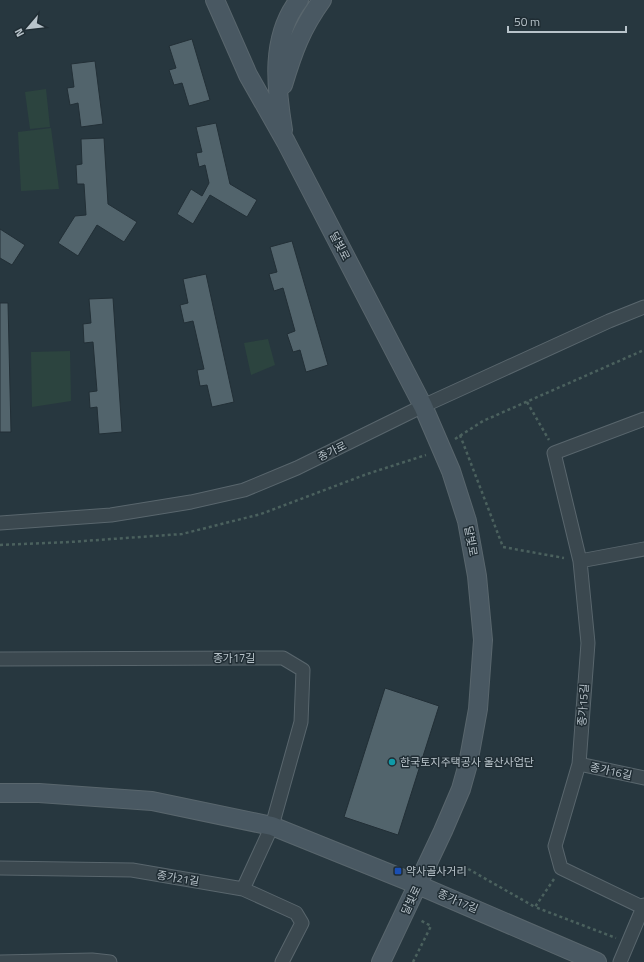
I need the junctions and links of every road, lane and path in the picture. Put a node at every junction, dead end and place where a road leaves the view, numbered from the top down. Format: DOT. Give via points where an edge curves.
graph roads {
  1 [pos="215,0"];
  2 [pos="299,0"];
  3 [pos="322,0"];
  4 [pos="278,101"];
  5 [pos="286,142"];
  6 [pos="644,307"];
  7 [pos="644,350"];
  8 [pos="527,402"];
  9 [pos="423,406"];
  10 [pos="644,419"];
  11 [pos="460,436"];
  12 [pos="441,448"];
  13 [pos="554,453"];
  14 [pos="0,523"];
  15 [pos="0,545"];
  16 [pos="644,549"];
  17 [pos="580,561"];
  18 [pos="0,659"];
  19 [pos="579,764"];
  20 [pos="644,778"];
  21 [pos="0,793"];
  22 [pos="272,826"];
  23 [pos="463,866"];
  24 [pos="0,868"];
  25 [pos="561,868"];
  26 [pos="418,885"];
  27 [pos="243,889"];
  28 [pos="535,907"];
  29 [pos="644,907"];
  30 [pos="405,912"];
  31 [pos="628,943"];
  32 [pos="0,962"];
  33 [pos="110,962"];
  34 [pos="282,962"];
  35 [pos="381,962"];
  36 [pos="413,962"];
  37 [pos="597,962"];
  38 [pos="620,962"];
  1 -- 5 [label="main road, 달빛로" via="248,75"];
  2 -- 4 [label="main road, 달빛로" via="292,8 281,34 277,68"];
  3 -- 4 [label="main road" via="295,45"];
  4 -- 5 [label="main road, 달빛로"];
  5 -- 9 [label="main road, 달빛로"];
  6 -- 9 [label="street, 종가로"];
  7 -- 8 [label="path"];
  8 -- 11 [label="path" via="482,421"];
  8 -- 13 [label="path" via="548,435"];
  9 -- 12 [label="main road, 달빛로"];
  9 -- 14 [label="street, 종가로" via="297,468 244,490 191,502 111,515"];
  10 -- 13 [label="street"];
  11 -- 12 [label="path"];
  11 -- 17 [label="path" via="503,547"];
  12 -- 15 [label="path" via="416,460 367,474 261,514 182,534"];
  12 -- 26 [label="main road, 달빛로" via="467,521 481,609 482,658 478,709 461,789"];
  13 -- 17 [label="street, 종가15길"];
  16 -- 17 [label="street"];
  17 -- 19 [label="street, 종가15길" via="588,643"];
  18 -- 22 [label="street, 종가17길" via="283,658 303,670 302,722"];
  19 -- 20 [label="street, 종가16길"];
  19 -- 25 [label="street, 종가15길" via="555,846"];
  21 -- 22 [label="main road, 종가17길" via="39,793 152,801"];
  22 -- 26 [label="main road, 종가17길"];
  22 -- 27 [label="street"];
  23 -- 28 [label="path"];
  24 -- 27 [label="street, 종가21길" via="132,870"];
  25 -- 28 [label="path"];
  25 -- 29 [label="street"];
  26 -- 30 [label="main road, 달빛로"];
  26 -- 37 [label="main road, 종가17길"];
  27 -- 34 [label="street, 종가21길" via="296,913 302,923"];
  28 -- 31 [label="path"];
  29 -- 31 [label="street"];
  30 -- 35 [label="main road, 달빛로"];
  30 -- 36 [label="path" via="431,926"];
  31 -- 38 [label="street"];
  32 -- 33 [label="street"];
}
